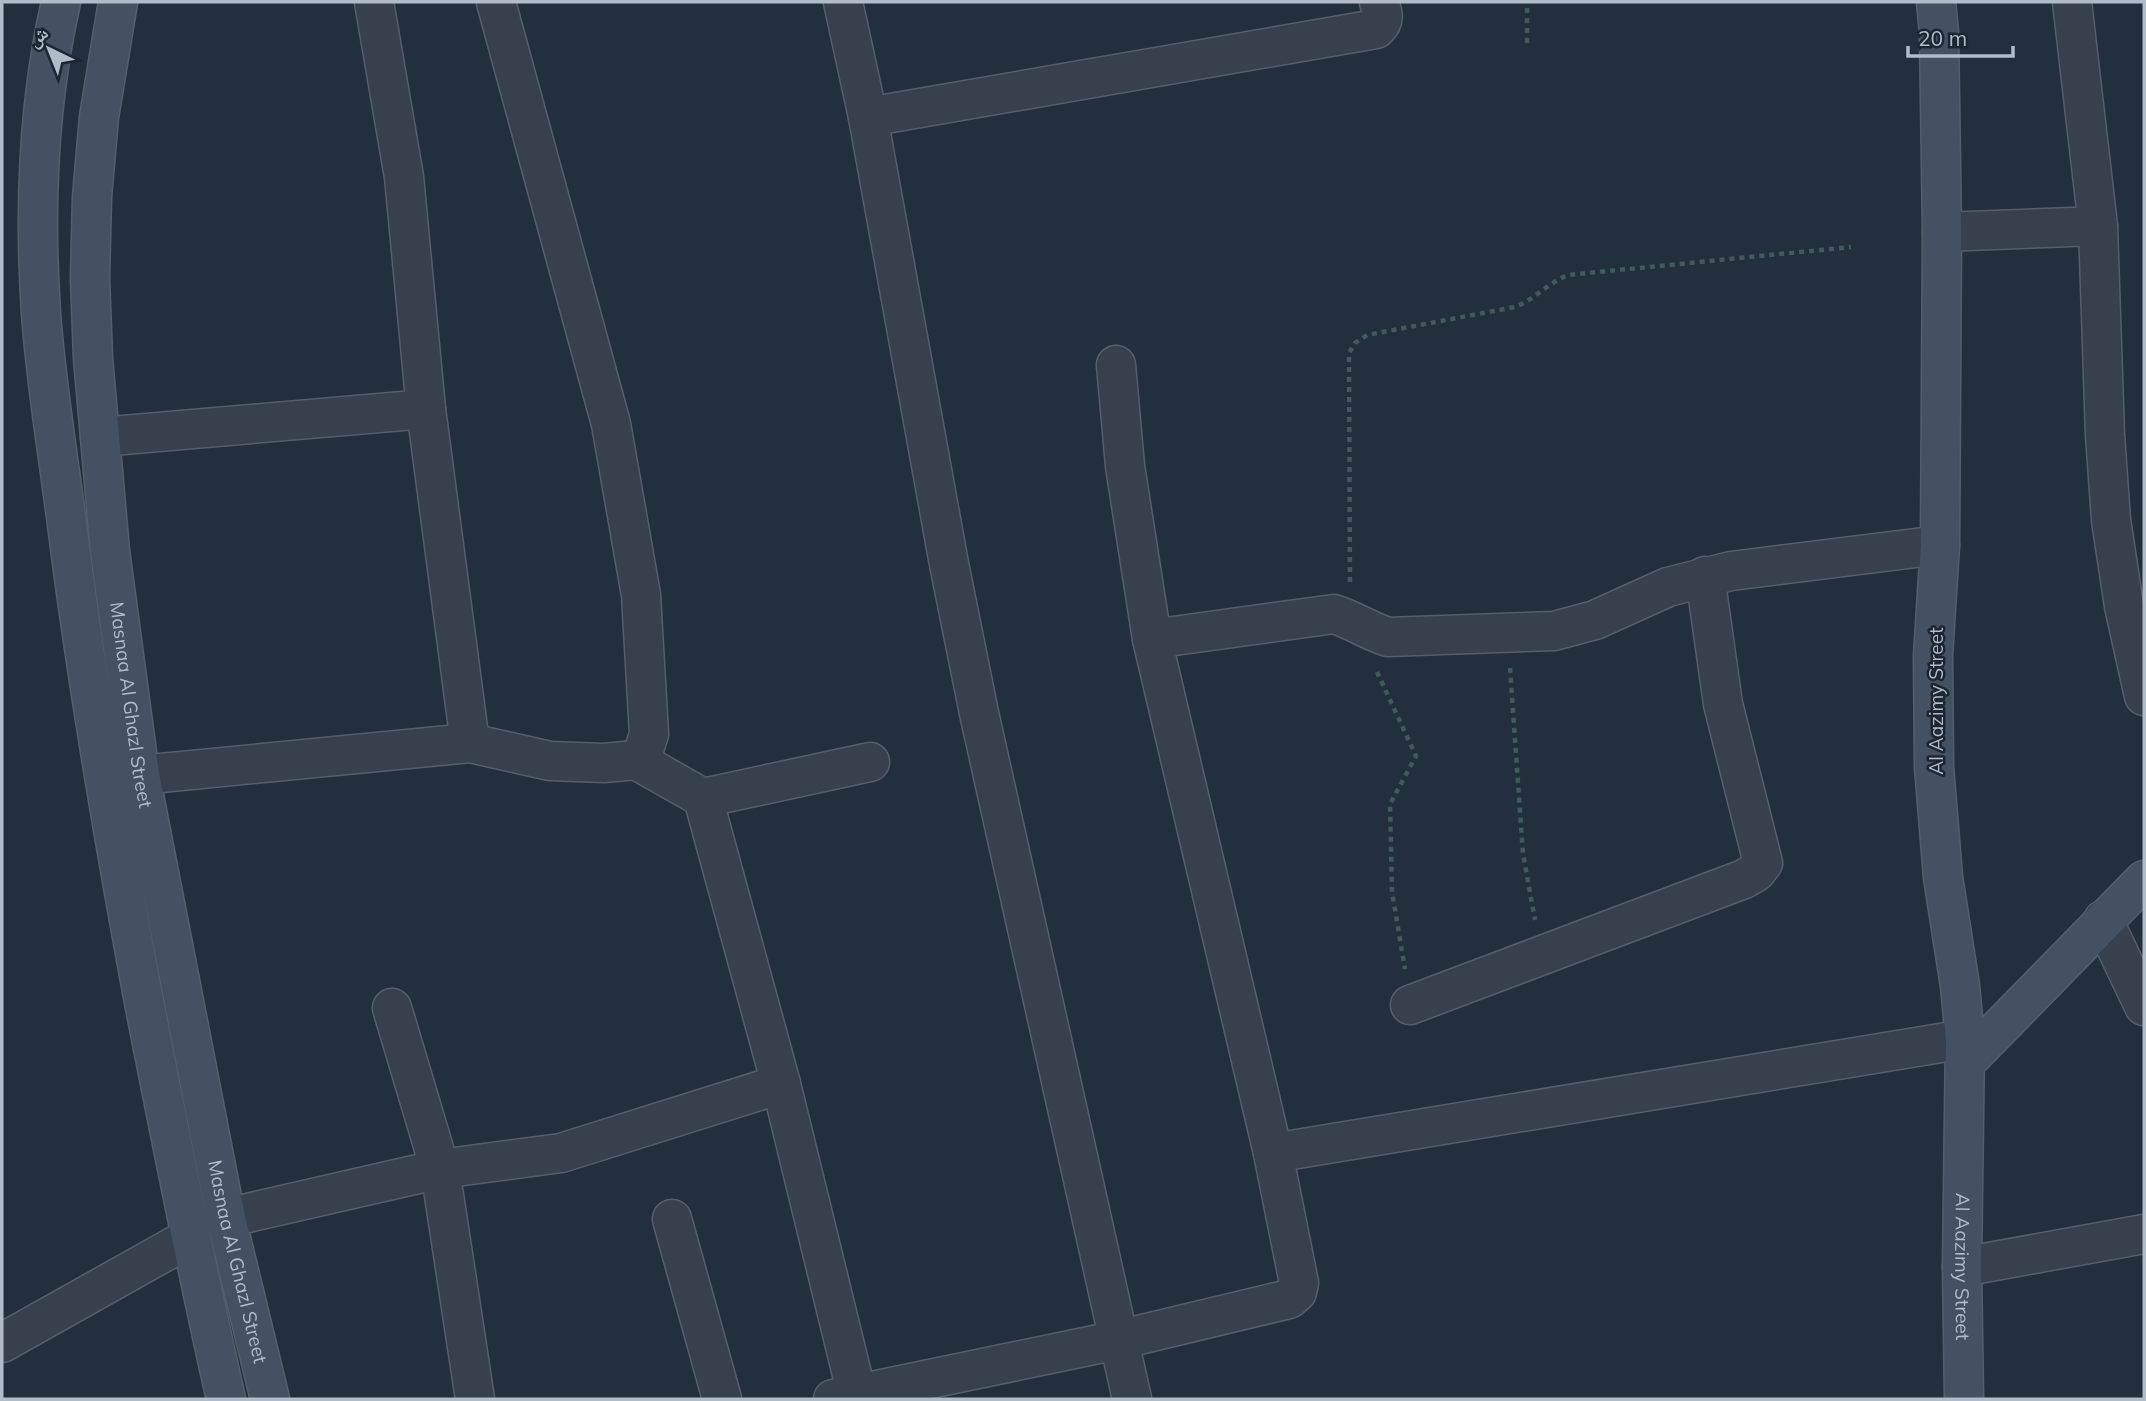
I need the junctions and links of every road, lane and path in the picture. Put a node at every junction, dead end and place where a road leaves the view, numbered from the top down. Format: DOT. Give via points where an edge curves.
graph roads {
  1 [pos="61,2"];
  2 [pos="118,2"];
  3 [pos="374,2"];
  4 [pos="496,2"];
  5 [pos="843,2"];
  6 [pos="1379,2"];
  7 [pos="1527,2"];
  8 [pos="1936,2"];
  9 [pos="2071,2"];
  10 [pos="1527,43"];
  11 [pos="868,117"];
  12 [pos="2098,226"];
  13 [pos="1942,232"];
  14 [pos="1851,247"];
  15 [pos="1116,365"];
  16 [pos="426,409"];
  17 [pos="100,437"];
  18 [pos="1940,545"];
  19 [pos="1704,576"];
  20 [pos="1351,619"];
  21 [pos="1508,633"];
  22 [pos="1152,639"];
  23 [pos="1375,669"];
  24 [pos="2144,696"];
  25 [pos="470,743"];
  26 [pos="636,760"];
  27 [pos="870,762"];
  28 [pos="140,775"];
  29 [pos="703,798"];
  30 [pos="2144,880"];
  31 [pos="2103,920"];
  32 [pos="1541,955"];
  33 [pos="1410,1005"];
  34 [pos="2144,1006"];
  35 [pos="392,1008"];
  36 [pos="1965,1050"];
  37 [pos="781,1084"];
  38 [pos="1272,1153"];
  39 [pos="440,1170"];
  40 [pos="226,1218"];
  41 [pos="672,1219"];
  42 [pos="2144,1234"];
  43 [pos="189,1238"];
  44 [pos="1962,1267"];
  45 [pos="1118,1340"];
  46 [pos="2,1343"];
  47 [pos="849,1397"];
  48 [pos="226,1399"];
  49 [pos="270,1399"];
  50 [pos="475,1399"];
  51 [pos="722,1399"];
  52 [pos="1132,1399"];
  53 [pos="1964,1399"];
  1 -- 43 [label="street, Masnaa Al Ghazl Street" via="41,130 37,223 41,316 103,775"];
  2 -- 17 [label="street, Masnaa Al Ghazl Street" via="99,117 92,197 90,278"];
  3 -- 16 [label="street" via="404,177"];
  4 -- 26 [label="street" via="611,424 641,595 649,734"];
  5 -- 11 [label="street"];
  6 -- 11 [label="street" via="1384,16 1376,29"];
  7 -- 10 [label="path"];
  8 -- 13 [label="street, Al Aazimy Street"];
  9 -- 12 [label="street"];
  11 -- 45 [label="street" via="979,713"];
  12 -- 13 [label="street"];
  12 -- 24 [label="street" via="2111,520"];
  13 -- 18 [label="street, Al Aazimy Street"];
  14 -- 20 [label="path" via="1568,275 1515,307 1367,335 1355,343 1349,353"];
  15 -- 22 [label="street" via="1125,466"];
  16 -- 17 [label="street"];
  16 -- 25 [label="street"];
  17 -- 28 [label="street, Masnaa Al Ghazl Street"];
  18 -- 19 [label="street"];
  18 -- 36 [label="street, Al Aazimy Street" via="1933,656 1934,767"];
  19 -- 21 [label="street" via="1595,620 1554,631"];
  19 -- 32 [label="street" via="1723,704 1763,863 1744,879"];
  20 -- 21 [label="street" via="1388,636"];
  20 -- 22 [label="street" via="1334,614"];
  21 -- 32 [label="path" via="1524,854"];
  22 -- 38 [label="street"];
  23 -- 33 [label="path" via="1416,756 1390,804 1392,892"];
  25 -- 26 [label="street" via="550,761"];
  25 -- 28 [label="street"];
  26 -- 29 [label="street"];
  27 -- 29 [label="street"];
  28 -- 40 [label="street, Masnaa Al Ghazl Street"];
  29 -- 37 [label="street"];
  30 -- 31 [label="street"];
  31 -- 34 [label="street"];
  31 -- 36 [label="street"];
  32 -- 33 [label="street"];
  35 -- 39 [label="street"];
  36 -- 38 [label="street"];
  36 -- 44 [label="street, Al Aazimy Street"];
  37 -- 39 [label="street" via="561,1153"];
  37 -- 47 [label="street"];
  38 -- 45 [label="street" via="1299,1283 1297,1292 1289,1299"];
  39 -- 40 [label="street"];
  39 -- 50 [label="street"];
  40 -- 43 [label="street"];
  40 -- 49 [label="street, Masnaa Al Ghazl Street"];
  41 -- 51 [label="street"];
  42 -- 44 [label="street"];
  43 -- 46 [label="street"];
  43 -- 48 [label="street, Masnaa Al Ghazl Street"];
  44 -- 53 [label="street, Al Aazimy Street"];
  45 -- 47 [label="street"];
  45 -- 52 [label="street"];
}
